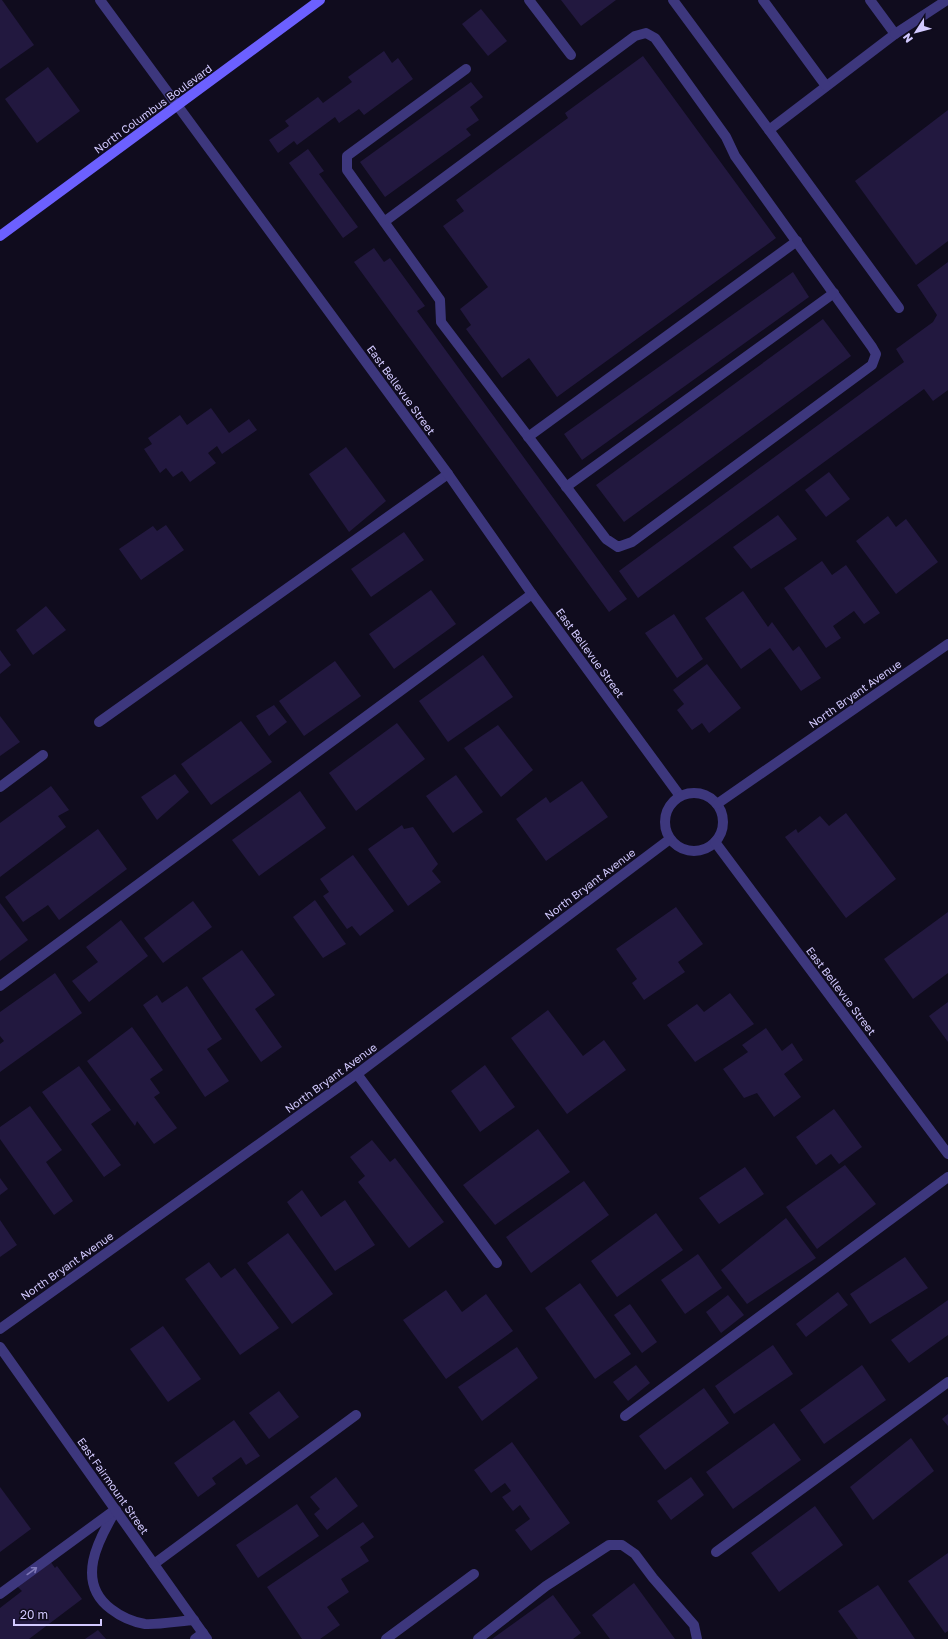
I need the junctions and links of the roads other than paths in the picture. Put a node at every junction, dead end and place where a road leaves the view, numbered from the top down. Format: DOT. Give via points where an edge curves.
graph roads {
  1 [pos="100,0"];
  2 [pos="320,0"];
  3 [pos="529,0"];
  4 [pos="673,0"];
  5 [pos="763,0"];
  6 [pos="870,0"];
  7 [pos="947,0"];
  8 [pos="895,34"];
  9 [pos="571,55"];
  10 [pos="466,69"];
  11 [pos="826,86"];
  12 [pos="178,106"];
  13 [pos="769,130"];
  14 [pos="384,222"];
  15 [pos="0,236"];
  16 [pos="797,241"];
  17 [pos="834,293"];
  18 [pos="899,308"];
  19 [pos="528,437"];
  20 [pos="448,474"];
  21 [pos="566,487"];
  22 [pos="532,594"];
  23 [pos="948,644"];
  24 [pos="99,722"];
  25 [pos="43,755"];
  26 [pos="0,787"];
  27 [pos="680,796"];
  28 [pos="717,804"];
  29 [pos="670,839"];
  30 [pos="715,842"];
  31 [pos="0,986"];
  32 [pos="357,1074"];
  33 [pos="948,1154"];
  34 [pos="948,1177"];
  35 [pos="497,1263"];
  36 [pos="0,1329"];
  37 [pos="0,1347"];
  38 [pos="948,1382"];
  39 [pos="356,1415"];
  40 [pos="625,1416"];
  41 [pos="116,1510"];
  42 [pos="716,1552"];
  43 [pos="154,1564"];
  44 [pos="474,1574"];
  45 [pos="0,1594"];
  46 [pos="194,1620"];
  47 [pos="202,1637"];
  48 [pos="386,1639"];
  49 [pos="478,1639"];
  50 [pos="697,1639"];
  1 -- 12 [label="street, East Bellevue Street"];
  2 -- 12 [label="street, North Columbus Boulevard"];
  3 -- 9 [label="street"];
  4 -- 13 [label="street"];
  5 -- 11 [label="street"];
  6 -- 8 [label="street"];
  7 -- 8 [label="street"];
  8 -- 11 [label="street"];
  10 -- 14 [label="street" via="347,156 347,170"];
  11 -- 13 [label="street"];
  12 -- 15 [label="street, North Columbus Boulevard"];
  12 -- 20 [label="street, East Bellevue Street"];
  13 -- 18 [label="street"];
  14 -- 16 [label="street" via="635,36 646,33 660,44 726,137 735,156"];
  14 -- 19 [label="street" via="440,300 441,322"];
  16 -- 17 [label="street"];
  16 -- 19 [label="street"];
  17 -- 21 [label="street"];
  17 -- 21 [label="street" via="876,354 872,365 632,542 618,547 606,539"];
  19 -- 21 [label="street"];
  20 -- 22 [label="street, East Bellevue Street"];
  20 -- 24 [label="street"];
  22 -- 27 [label="street, East Bellevue Street"];
  22 -- 31 [label="street"];
  23 -- 28 [label="street, North Bryant Avenue"];
  25 -- 26 [label="street"];
  27 -- 28 [label="street" via="704,794"];
  27 -- 29 [label="street" via="673,801 665,815"];
  28 -- 30 [label="street" via="723,824 721,834"];
  29 -- 30 [label="street" via="684,849 692,851 709,847"];
  29 -- 32 [label="street, North Bryant Avenue"];
  30 -- 33 [label="street, East Bellevue Street"];
  32 -- 35 [label="street"];
  32 -- 36 [label="street, North Bryant Avenue"];
  34 -- 40 [label="street"];
  37 -- 41 [label="street, East Fairmount Street"];
  38 -- 42 [label="street"];
  39 -- 43 [label="street"];
  41 -- 43 [label="street, East Fairmount Street"];
  45 -- 41 [label="street, one-way"];
  41 -- 46 [label="street" via="100,1536 94,1555 92,1577 96,1592 104,1604 120,1616 145,1624"];
  43 -- 46 [label="street, East Fairmount Street"];
  44 -- 48 [label="street"];
  46 -- 47 [label="street, East Fairmount Street"];
  49 -- 50 [label="street" via="546,1586 609,1545 622,1545 635,1554 694,1625"];
}
